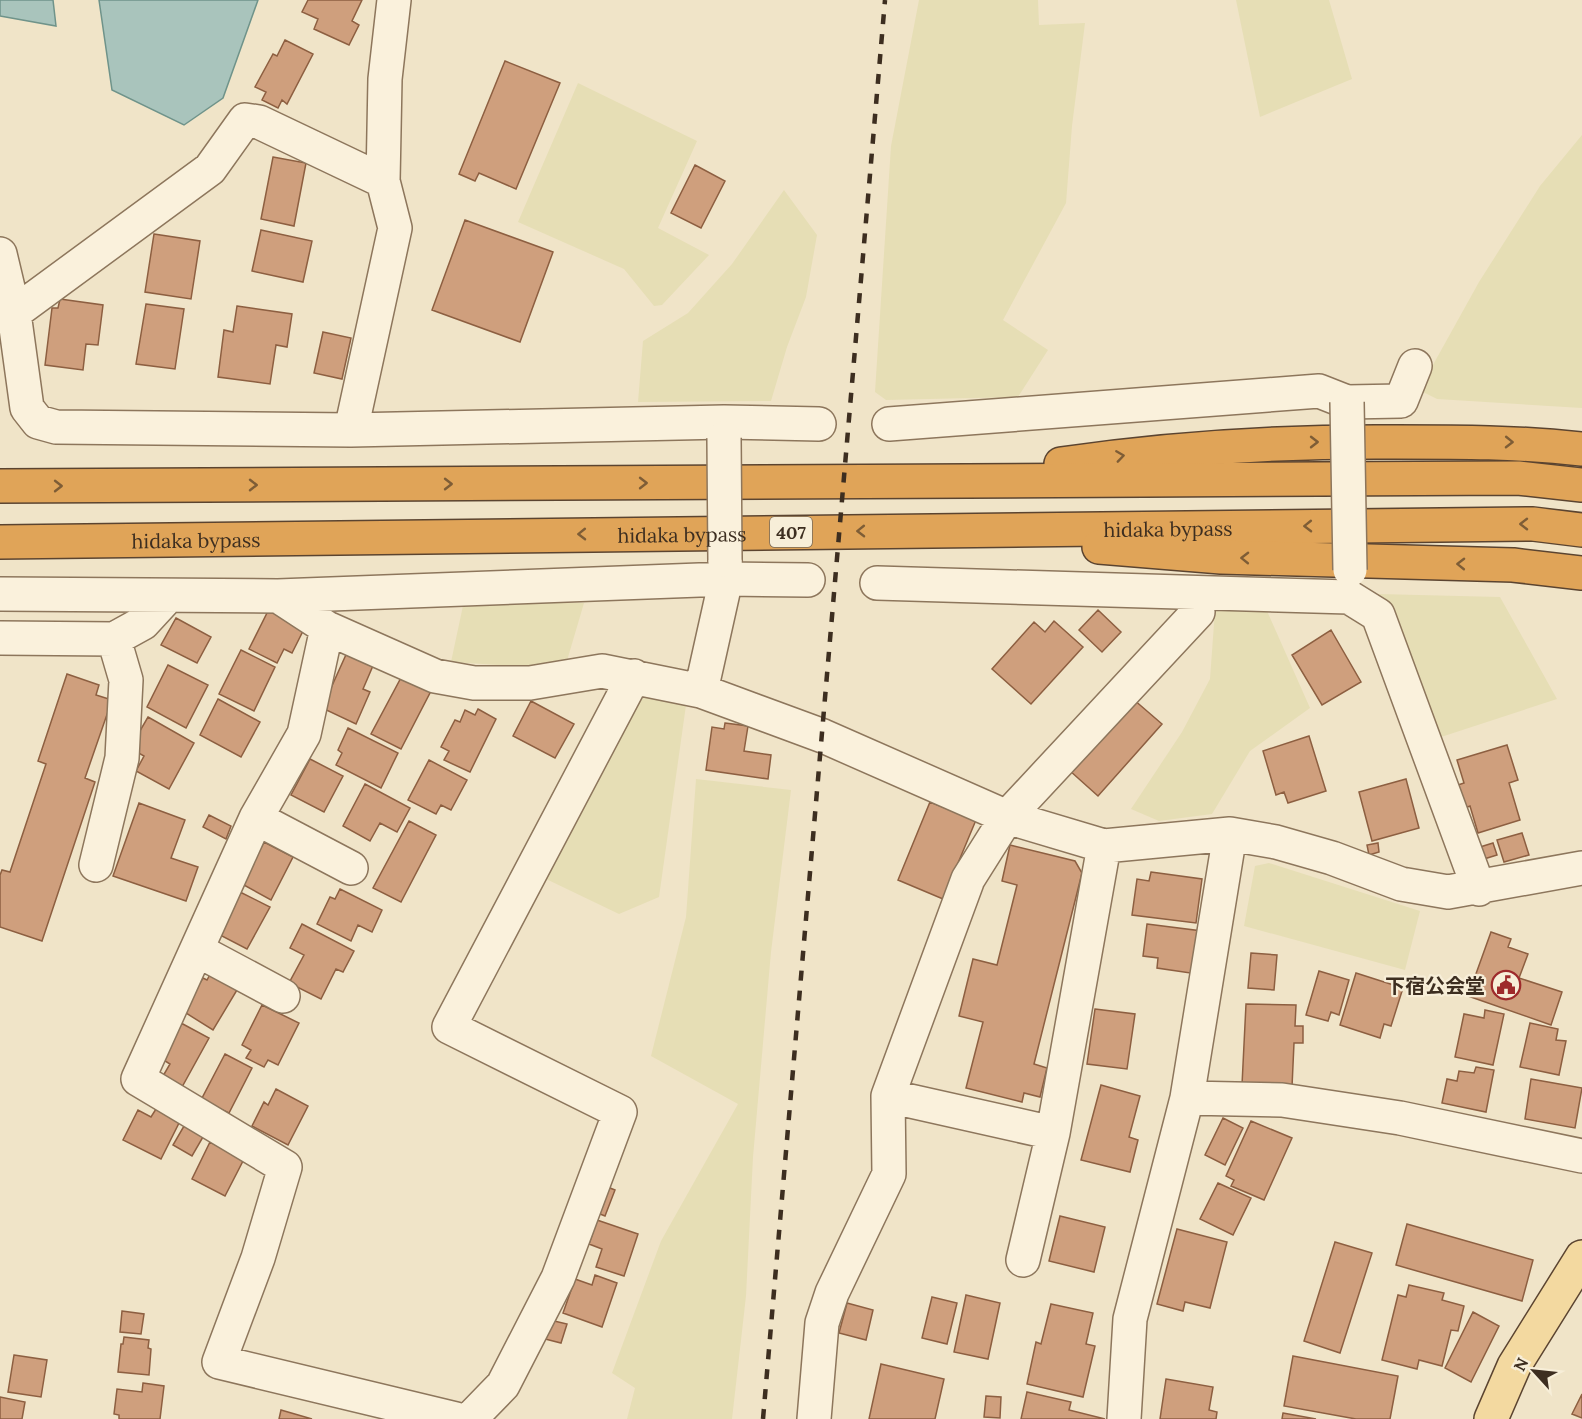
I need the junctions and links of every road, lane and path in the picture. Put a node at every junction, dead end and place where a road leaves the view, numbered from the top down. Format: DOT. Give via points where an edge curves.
graph roads {
  1 [pos="394,0"];
  2 [pos="383,182"];
  3 [pos="0,254"];
  4 [pos="14,313"];
  5 [pos="1415,366"];
  6 [pos="1347,402"];
  7 [pos="819,424"];
  8 [pos="889,424"];
  9 [pos="351,430"];
  10 [pos="724,430"];
  11 [pos="1582,449"];
  12 [pos="938,482"];
  13 [pos="1582,485"];
  14 [pos="0,486"];
  15 [pos="901,530"];
  16 [pos="1582,530"];
  17 [pos="0,542"];
  18 [pos="726,570"];
  19 [pos="1582,573"];
  20 [pos="808,580"];
  21 [pos="877,583"];
  22 [pos="1349,584"];
  23 [pos="0,594"];
  24 [pos="278,596"];
  25 [pos="166,597"];
  26 [pos="1198,612"];
  27 [pos="327,628"];
  28 [pos="0,638"];
  29 [pos="114,639"];
  30 [pos="634,676"];
  31 [pos="701,691"];
  32 [pos="1007,817"];
  33 [pos="256,818"];
  34 [pos="1230,834"];
  35 [pos="1104,846"];
  36 [pos="96,865"];
  37 [pos="351,868"];
  38 [pos="1582,868"];
  39 [pos="1479,889"];
  40 [pos="197,950"];
  41 [pos="283,996"];
  42 [pos="888,1096"];
  43 [pos="1187,1098"];
  44 [pos="1053,1133"];
  45 [pos="1582,1156"];
  46 [pos="1023,1260"];
  47 [pos="1578,1273"];
  48 [pos="456,1419"];
  49 [pos="470,1419"];
  50 [pos="814,1419"];
  51 [pos="1124,1419"];
  52 [pos="1491,1419"];
  1 -- 2 [label="street" via="385,79"];
  2 -- 4 [label="street" via="259,122 245,120 210,169"];
  2 -- 9 [label="street" via="395,228"];
  3 -- 4 [label="street"];
  4 -- 9 [label="street" via="27,408 38,422 57,427"];
  5 -- 6 [label="street" via="1401,401"];
  6 -- 8 [label="street" via="1318,391"];
  6 -- 22 [label="street, bridge"];
  7 -- 10 [label="street"];
  9 -- 10 [label="street"];
  10 -- 18 [label="street, bridge"];
  12 -- 11 [label="highway, one-way" via="1146,452 1294,441 1518,442"];
  12 -- 13 [label="highway" via="1518,478"];
  14 -- 12 [label="highway, one-way"];
  16 -- 15 [label="highway, hidaka bypass / 407, one-way" via="1533,524"];
  15 -- 17 [label="highway, hidaka bypass / 407, one-way"];
  19 -- 15 [label="highway, 407, one-way" via="1513,565 1221,557"];
  18 -- 20 [label="street"];
  18 -- 24 [label="street"];
  18 -- 31 [label="street"];
  21 -- 22 [label="street"];
  22 -- 39 [label="street" via="1378,615"];
  23 -- 25 [label="street"];
  24 -- 25 [label="street"];
  24 -- 27 [label="street"];
  25 -- 29 [label="street" via="143,623"];
  26 -- 32 [label="street"];
  27 -- 30 [label="street" via="435,676 474,683 530,683 602,671"];
  27 -- 33 [label="street" via="304,734"];
  28 -- 29 [label="street"];
  29 -- 36 [label="street" via="126,680 122,758"];
  30 -- 31 [label="street"];
  30 -- 49 [label="street" via="449,1027 620,1112 558,1278 503,1385"];
  31 -- 32 [label="street" via="823,736"];
  32 -- 35 [label="street"];
  32 -- 42 [label="street" via="968,879"];
  33 -- 37 [label="street"];
  33 -- 40 [label="street"];
  34 -- 35 [label="street"];
  34 -- 39 [label="street" via="1332,858 1401,884 1448,892"];
  34 -- 43 [label="street"];
  35 -- 44 [label="street"];
  38 -- 39 [label="street"];
  40 -- 41 [label="street"];
  40 -- 48 [label="street" via="138,1079 285,1167 258,1258 219,1362"];
  42 -- 44 [label="street"];
  42 -- 50 [label="street" via="889,1174 832,1293 822,1323"];
  43 -- 45 [label="street" via="1294,1102 1400,1118"];
  43 -- 51 [label="street" via="1130,1319"];
  44 -- 46 [label="street"];
  47 -- 52 [label="main road" via="1514,1366"];
}
